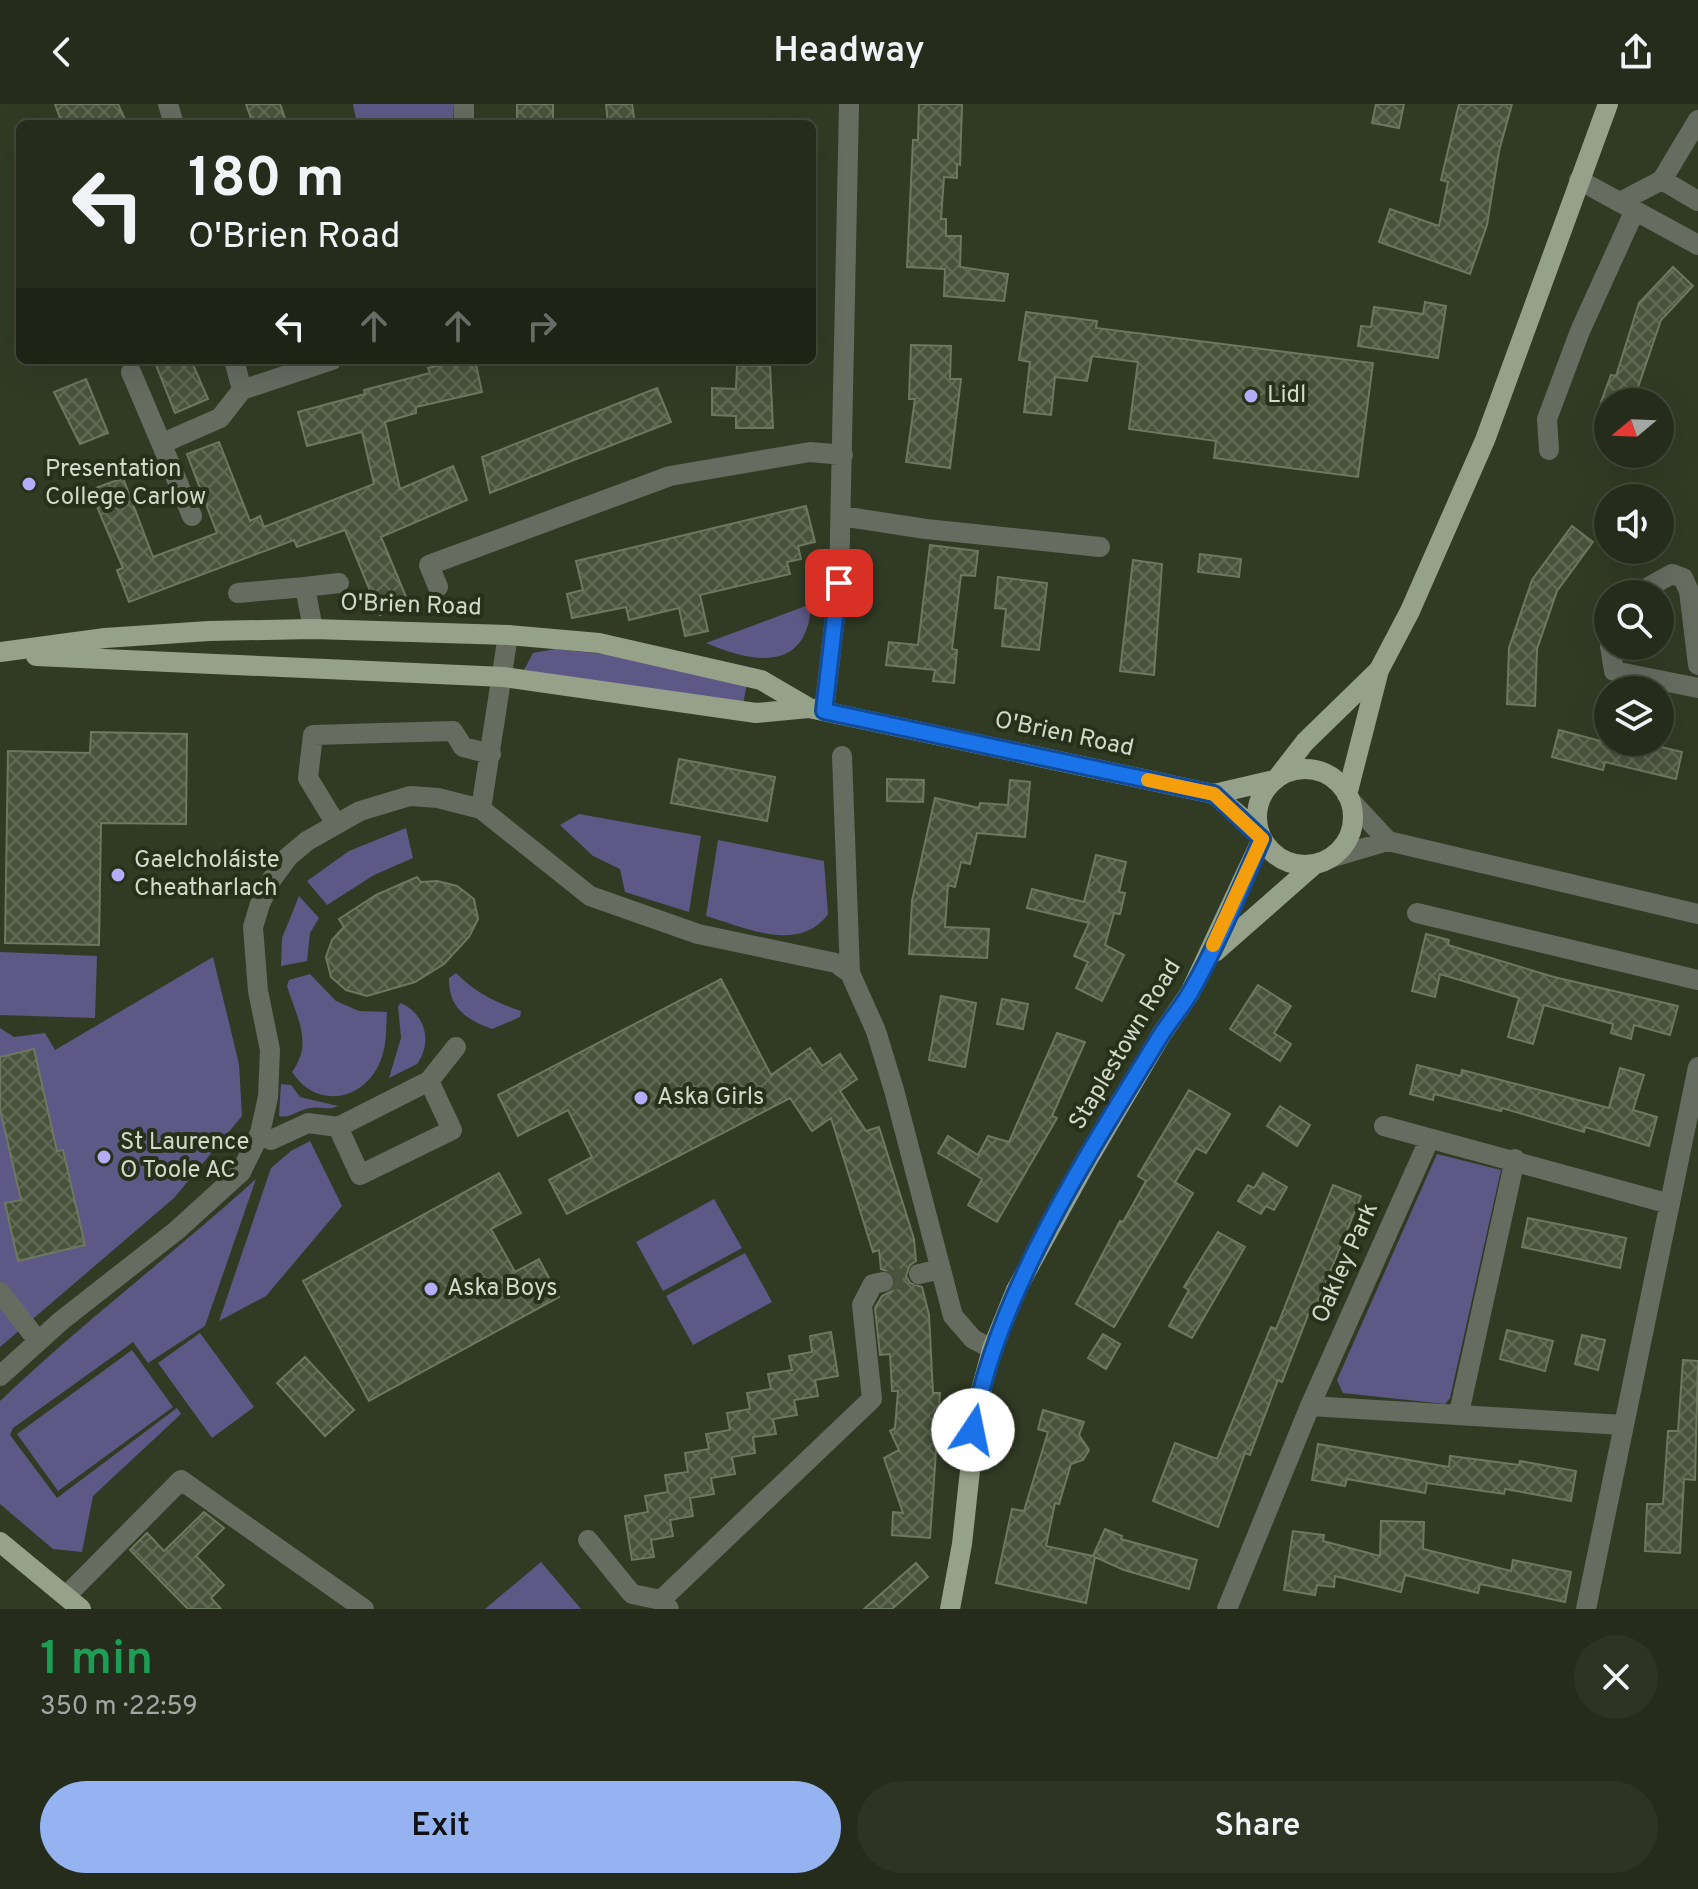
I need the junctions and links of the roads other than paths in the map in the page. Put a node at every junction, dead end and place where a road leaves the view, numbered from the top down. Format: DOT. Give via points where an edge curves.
graph roads {
  1 [pos="849,104"];
  2 [pos="1608,104"];
  3 [pos="1698,120"];
  4 [pos="1579,180"];
  5 [pos="1662,180"];
  6 [pos="1698,201"];
  7 [pos="1628,206"];
  8 [pos="1698,245"];
  9 [pos="235,364"];
  10 [pos="320,364"];
  11 [pos="131,372"];
  12 [pos="242,390"];
  13 [pos="163,443"];
  14 [pos="1549,450"];
  15 [pos="843,455"];
  16 [pos="192,516"];
  17 [pos="841,516"];
  18 [pos="1100,547"];
  19 [pos="1661,580"];
  20 [pos="339,583"];
  21 [pos="305,587"];
  22 [pos="438,587"];
  23 [pos="238,593"];
  24 [pos="313,629"];
  25 [pos="508,635"];
  26 [pos="0,653"];
  27 [pos="1612,660"];
  28 [pos="1698,665"];
  29 [pos="1379,670"];
  30 [pos="504,677"];
  31 [pos="1698,688"];
  32 [pos="816,709"];
  33 [pos="491,754"];
  34 [pos="842,756"];
  35 [pos="1276,778"];
  36 [pos="1214,794"];
  37 [pos="1349,798"];
  38 [pos="481,809"];
  39 [pos="336,824"];
  40 [pos="1261,836"];
  41 [pos="1388,841"];
  42 [pos="1323,861"];
  43 [pos="1417,913"];
  44 [pos="1698,914"];
  45 [pos="1206,960"];
  46 [pos="850,973"];
  47 [pos="1698,980"];
  48 [pos="456,1047"];
  49 [pos="1698,1067"];
  50 [pos="429,1081"];
  51 [pos="1384,1126"];
  52 [pos="338,1127"];
  53 [pos="260,1133"];
  54 [pos="1429,1140"];
  55 [pos="1515,1159"];
  56 [pos="1670,1204"];
  57 [pos="941,1269"];
  58 [pos="919,1274"];
  59 [pos="883,1282"];
  60 [pos="0,1292"];
  61 [pos="38,1341"];
  62 [pos="992,1349"];
  63 [pos="0,1376"];
  64 [pos="1310,1406"];
  65 [pos="1459,1413"];
  66 [pos="1623,1425"];
  67 [pos="588,1540"];
  68 [pos="0,1542"];
  69 [pos="73,1602"];
  70 [pos="665,1605"];
  71 [pos="364,1609"];
  72 [pos="950,1609"];
  73 [pos="1227,1609"];
  74 [pos="1586,1609"];
  1 -- 15 [label="street"];
  2 -- 4 [label="main road"];
  3 -- 5 [label="street"];
  4 -- 7 [label="street"];
  4 -- 29 [label="main road" via="1485,440"];
  5 -- 6 [label="street"];
  5 -- 7 [label="street"];
  7 -- 8 [label="street"];
  7 -- 14 [label="street" via="1547,419"];
  9 -- 12 [label="street"];
  10 -- 12 [label="street"];
  11 -- 13 [label="street"];
  12 -- 13 [label="street" via="220,418"];
  13 -- 16 [label="street"];
  15 -- 17 [label="street"];
  15 -- 22 [label="street" via="810,452 670,476 429,565"];
  17 -- 18 [label="street"];
  17 -- 32 [label="street" via="839,583"];
  19 -- 28 [label="street" via="1672,574 1683,578 1689,591"];
  20 -- 21 [label="street"];
  21 -- 23 [label="street"];
  21 -- 24 [label="street"];
  24 -- 25 [label="main road, O'Brien Road"];
  24 -- 26 [label="main road, O'Brien Road" via="105,638"];
  25 -- 30 [label="street"];
  25 -- 32 [label="main road, O'Brien Road" via="599,643 761,680"];
  26 -- 30 [label="main road, O'Brien Road"];
  27 -- 31 [label="street" via="1614,671"];
  29 -- 35 [label="main road"];
  29 -- 37 [label="main road"];
  30 -- 32 [label="main road, O'Brien Road" via="756,713"];
  30 -- 33 [label="street"];
  32 -- 36 [label="main road, O'Brien Road"];
  33 -- 38 [label="street"];
  33 -- 39 [label="street" via="463,747 453,731 313,735 308,778"];
  34 -- 46 [label="street"];
  35 -- 36 [label="main road, O'Brien Road"];
  35 -- 37 [label="main road" via="1315,770 1330,776"];
  35 -- 40 [label="main road" via="1258,804"];
  36 -- 40 [label="main road, O'Brien Road"];
  37 -- 41 [label="street"];
  37 -- 42 [label="main road" via="1351,832 1343,847"];
  38 -- 39 [label="street" via="410,796"];
  38 -- 46 [label="street" via="590,896 698,934 836,963"];
  39 -- 53 [label="street" via="288,857 272,879 253,927 270,1050"];
  40 -- 42 [label="main road" via="1283,860 1298,865"];
  40 -- 45 [label="main road, Staplestown Road"];
  41 -- 42 [label="street"];
  41 -- 44 [label="street"];
  42 -- 45 [label="main road, Staplestown Road" via="1263,906"];
  43 -- 47 [label="street"];
  45 -- 62 [label="main road, Staplestown Road" via="1016,1290"];
  46 -- 57 [label="street" via="885,1060"];
  48 -- 50 [label="street"];
  49 -- 56 [label="street"];
  50 -- 52 [label="street"];
  50 -- 52 [label="street" via="452,1130 360,1175"];
  51 -- 54 [label="street"];
  52 -- 53 [label="street" via="308,1123 271,1140"];
  53 -- 61 [label="street" via="241,1172"];
  54 -- 55 [label="street"];
  54 -- 64 [label="street, Oakley Park"];
  55 -- 56 [label="street"];
  55 -- 65 [label="street"];
  56 -- 66 [label="street"];
  57 -- 58 [label="street"];
  57 -- 62 [label="street" via="953,1316 973,1339"];
  59 -- 70 [label="street" via="873,1284 862,1305 872,1399"];
  60 -- 61 [label="street"];
  61 -- 63 [label="street"];
  62 -- 72 [label="main road, Staplestown Road" via="977,1406"];
  64 -- 65 [label="street"];
  64 -- 73 [label="street, Oakley Park"];
  65 -- 66 [label="street"];
  66 -- 74 [label="street"];
  67 -- 70 [label="street" via="632,1594"];
  68 -- 69 [label="main road"];
  69 -- 71 [label="street" via="181,1480"];
}
